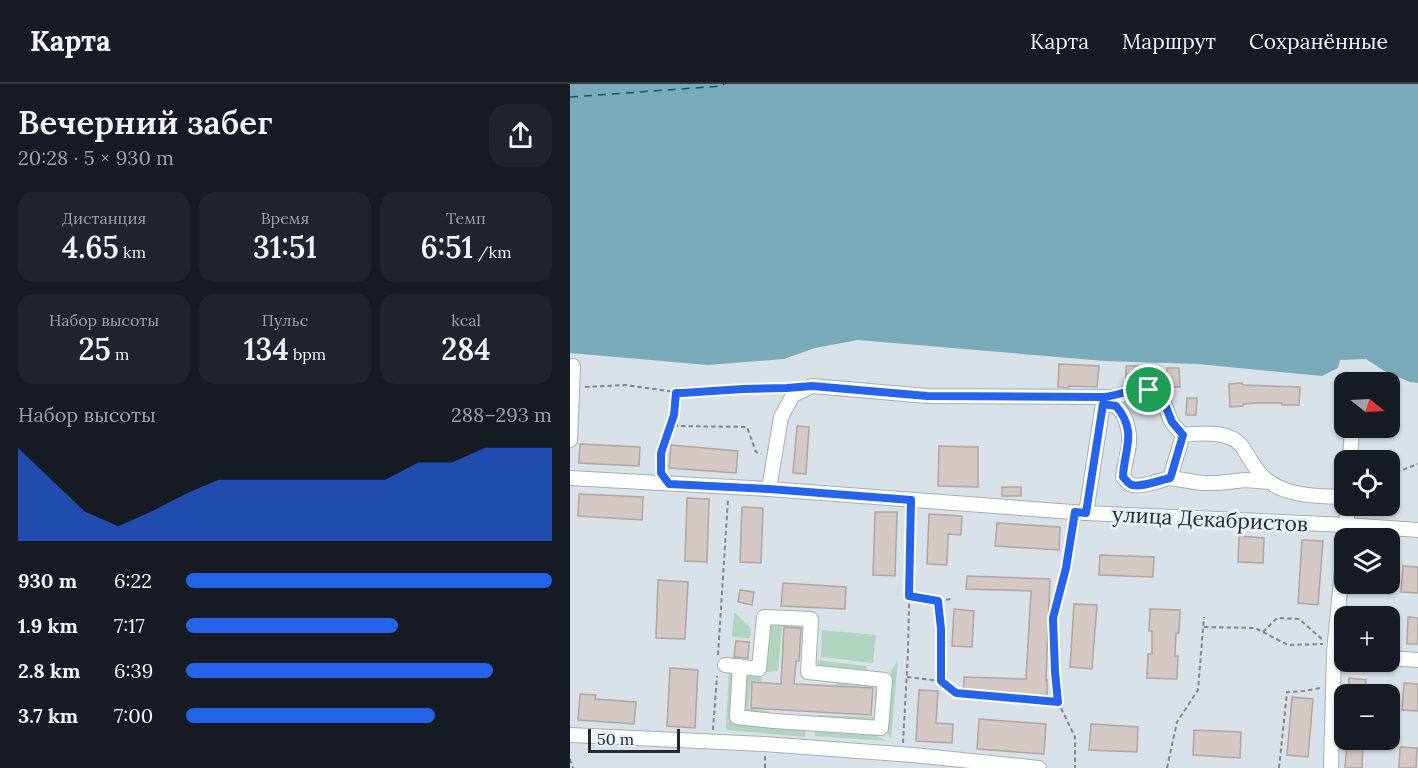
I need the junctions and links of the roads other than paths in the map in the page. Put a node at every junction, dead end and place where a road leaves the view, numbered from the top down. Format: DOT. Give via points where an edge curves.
graph roads {
  1 [pos="573,366"];
  2 [pos="1104,400"];
  3 [pos="1183,435"];
  4 [pos="570,440"];
  5 [pos="570,478"];
  6 [pos="1170,478"];
  7 [pos="1270,482"];
  8 [pos="769,489"];
  9 [pos="1334,497"];
  10 [pos="1080,512"];
  11 [pos="1400,530"];
  12 [pos="1418,530"];
  13 [pos="1334,531"];
  14 [pos="1400,659"];
  15 [pos="1418,660"];
  16 [pos="720,664"];
  17 [pos="740,666"];
  18 [pos="1338,672"];
  19 [pos="570,735"];
  20 [pos="897,759"];
  21 [pos="1039,768"];
  22 [pos="1331,768"];
  1 -- 4 [label="street"];
  2 -- 3 [label="street" via="1137,389 1159,394"];
  2 -- 6 [label="street" via="1116,406 1127,425 1130,441 1123,477 1135,486"];
  2 -- 8 [label="street" via="927,396 812,386 793,395 781,417"];
  2 -- 10 [label="street"];
  3 -- 6 [label="street"];
  3 -- 7 [label="street" via="1202,433 1234,439"];
  5 -- 8 [label="street, улица Декабристов"];
  6 -- 7 [label="street" via="1202,483"];
  7 -- 9 [label="street" via="1292,493"];
  8 -- 10 [label="street, улица Декабристов"];
  10 -- 13 [label="street, улица Декабристов"];
  11 -- 12 [label="street, улица Декабристов"];
  14 -- 15 [label="street"];
  16 -- 17 [label="street"];
  17 -- 17 [label="street" via="737,717 881,728 885,680 808,672 811,619 764,616 759,669"];
  18 -- 22 [label="street"];
  19 -- 20 [label="street" via="786,746"];
  20 -- 21 [label="street"];
}
